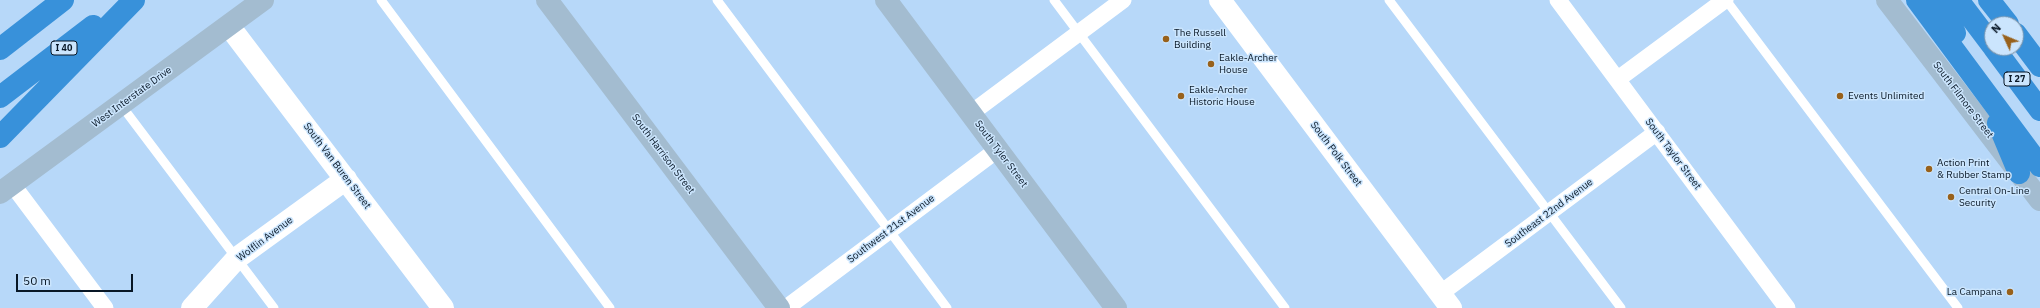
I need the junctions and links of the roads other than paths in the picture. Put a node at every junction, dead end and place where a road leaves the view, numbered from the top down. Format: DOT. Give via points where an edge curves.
graph roads {
  1 [pos="63,0"];
  2 [pos="128,0"];
  3 [pos="134,0"];
  4 [pos="263,0"];
  5 [pos="382,0"];
  6 [pos="547,0"];
  7 [pos="717,0"];
  8 [pos="886,0"];
  9 [pos="1054,0"];
  10 [pos="1123,0"];
  11 [pos="1220,0"];
  12 [pos="1389,0"];
  13 [pos="1558,0"];
  14 [pos="1726,0"];
  15 [pos="1886,0"];
  16 [pos="1917,0"];
  17 [pos="1937,0"];
  18 [pos="1958,0"];
  19 [pos="1989,0"];
  20 [pos="2002,16"];
  21 [pos="229,26"];
  22 [pos="1079,33"];
  23 [pos="1984,34"];
  24 [pos="2024,45"];
  25 [pos="0,47"];
  26 [pos="2000,56"];
  27 [pos="2040,66"];
  28 [pos="1618,79"];
  29 [pos="0,97"];
  30 [pos="121,105"];
  31 [pos="2040,110"];
  32 [pos="970,114"];
  33 [pos="1657,132"];
  34 [pos="0,137"];
  35 [pos="997,150"];
  36 [pos="2040,166"];
  37 [pos="2019,173"];
  38 [pos="346,179"];
  39 [pos="6,188"];
  40 [pos="2040,200"];
  41 [pos="1549,213"];
  42 [pos="889,231"];
  43 [pos="237,258"];
  44 [pos="1446,301"];
  45 [pos="105,308"];
  46 [pos="192,308"];
  47 [pos="274,308"];
  48 [pos="443,308"];
  49 [pos="610,308"];
  50 [pos="779,308"];
  51 [pos="786,308"];
  52 [pos="947,308"];
  53 [pos="1116,308"];
  54 [pos="1285,308"];
  55 [pos="1621,308"];
  56 [pos="1787,308"];
  57 [pos="1958,308"];
  1 -- 25 [label="highway"];
  2 -- 29 [label="highway, I 40"];
  3 -- 34 [label="highway"];
  4 -- 21 [label="main road, West Interstate Drive"];
  5 -- 49 [label="lane"];
  6 -- 50 [label="main road, South Harrison Street"];
  7 -- 42 [label="lane"];
  8 -- 32 [label="main road, South Tyler Street"];
  9 -- 22 [label="lane"];
  10 -- 22 [label="street"];
  11 -- 44 [label="street, South Polk Street"];
  12 -- 41 [label="lane"];
  13 -- 28 [label="street, South Taylor Street"];
  14 -- 28 [label="street"];
  14 -- 57 [label="lane"];
  15 -- 37 [label="main road, South Filmore Street"];
  16 -- 36 [label="highway"];
  17 -- 37 [label="highway" via="1980,80"];
  18 -- 23 [label="highway"];
  19 -- 20 [label="highway"];
  21 -- 30 [label="main road, West Interstate Drive"];
  21 -- 38 [label="street, South Van Buren Street"];
  22 -- 32 [label="street"];
  22 -- 54 [label="lane"];
  24 -- 27 [label="highway, I 27"];
  26 -- 31 [label="highway, I 27"];
  28 -- 33 [label="street, South Taylor Street"];
  30 -- 39 [label="main road, West Interstate Drive"];
  30 -- 43 [label="lane"];
  32 -- 35 [label="main road, South Tyler Street"];
  33 -- 41 [label="street, Southeast 22nd Avenue"];
  33 -- 56 [label="street, South Taylor Street"];
  35 -- 42 [label="street, Southwest 21st Avenue"];
  35 -- 53 [label="main road, South Tyler Street"];
  37 -- 40 [label="main road, South Filmore Street"];
  38 -- 43 [label="street, Wolflin Avenue"];
  38 -- 48 [label="street, South Van Buren Street"];
  39 -- 45 [label="street"];
  41 -- 44 [label="street, Southeast 22nd Avenue"];
  41 -- 55 [label="lane"];
  42 -- 51 [label="street, Southwest 21st Avenue"];
  42 -- 52 [label="lane"];
  43 -- 46 [label="street, Wolflin Avenue"];
  43 -- 47 [label="lane"];
}
